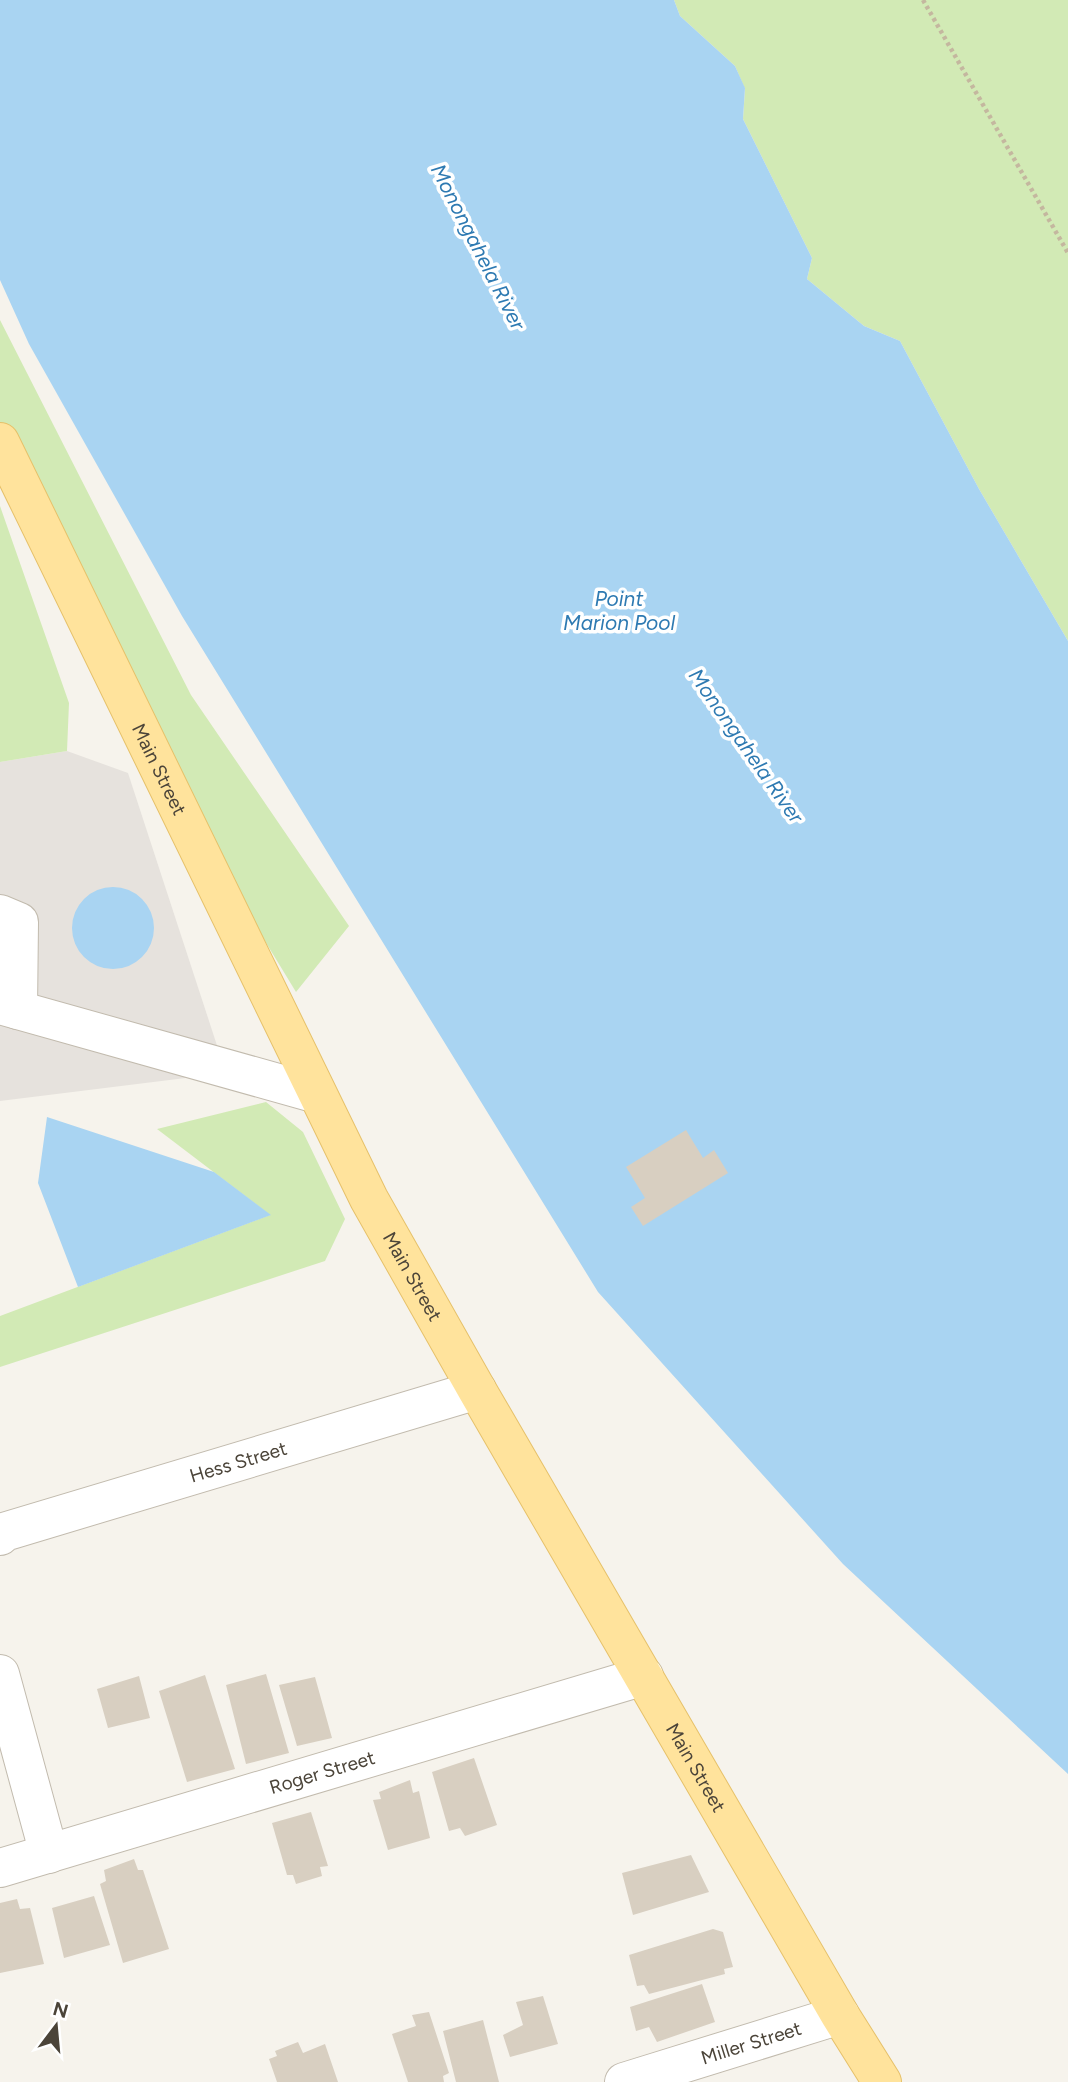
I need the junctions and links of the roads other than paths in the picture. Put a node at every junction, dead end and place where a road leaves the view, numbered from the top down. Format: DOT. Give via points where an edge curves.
graph roads {
  1 [pos="4,457"];
  2 [pos="0,914"];
  3 [pos="9,1007"];
  4 [pos="317,1094"];
  5 [pos="477,1390"];
  6 [pos="0,1536"];
  7 [pos="0,1674"];
  8 [pos="644,1676"];
  9 [pos="49,1854"];
  10 [pos="0,1868"];
  11 [pos="840,2015"];
  12 [pos="624,2082"];
  13 [pos="882,2082"];
  1 -- 4 [label="main road, Main Street"];
  2 -- 3 [label="street" via="19,922"];
  3 -- 4 [label="street"];
  4 -- 5 [label="main road, Main Street" via="369,1199"];
  5 -- 6 [label="street, Hess Street"];
  5 -- 8 [label="main road, Main Street"];
  7 -- 9 [label="street"];
  8 -- 9 [label="street, Roger Street"];
  8 -- 11 [label="main road, Main Street"];
  9 -- 10 [label="street, Roger Street"];
  11 -- 12 [label="street, Miller Street"];
  11 -- 13 [label="main road, Main Street"];
}
